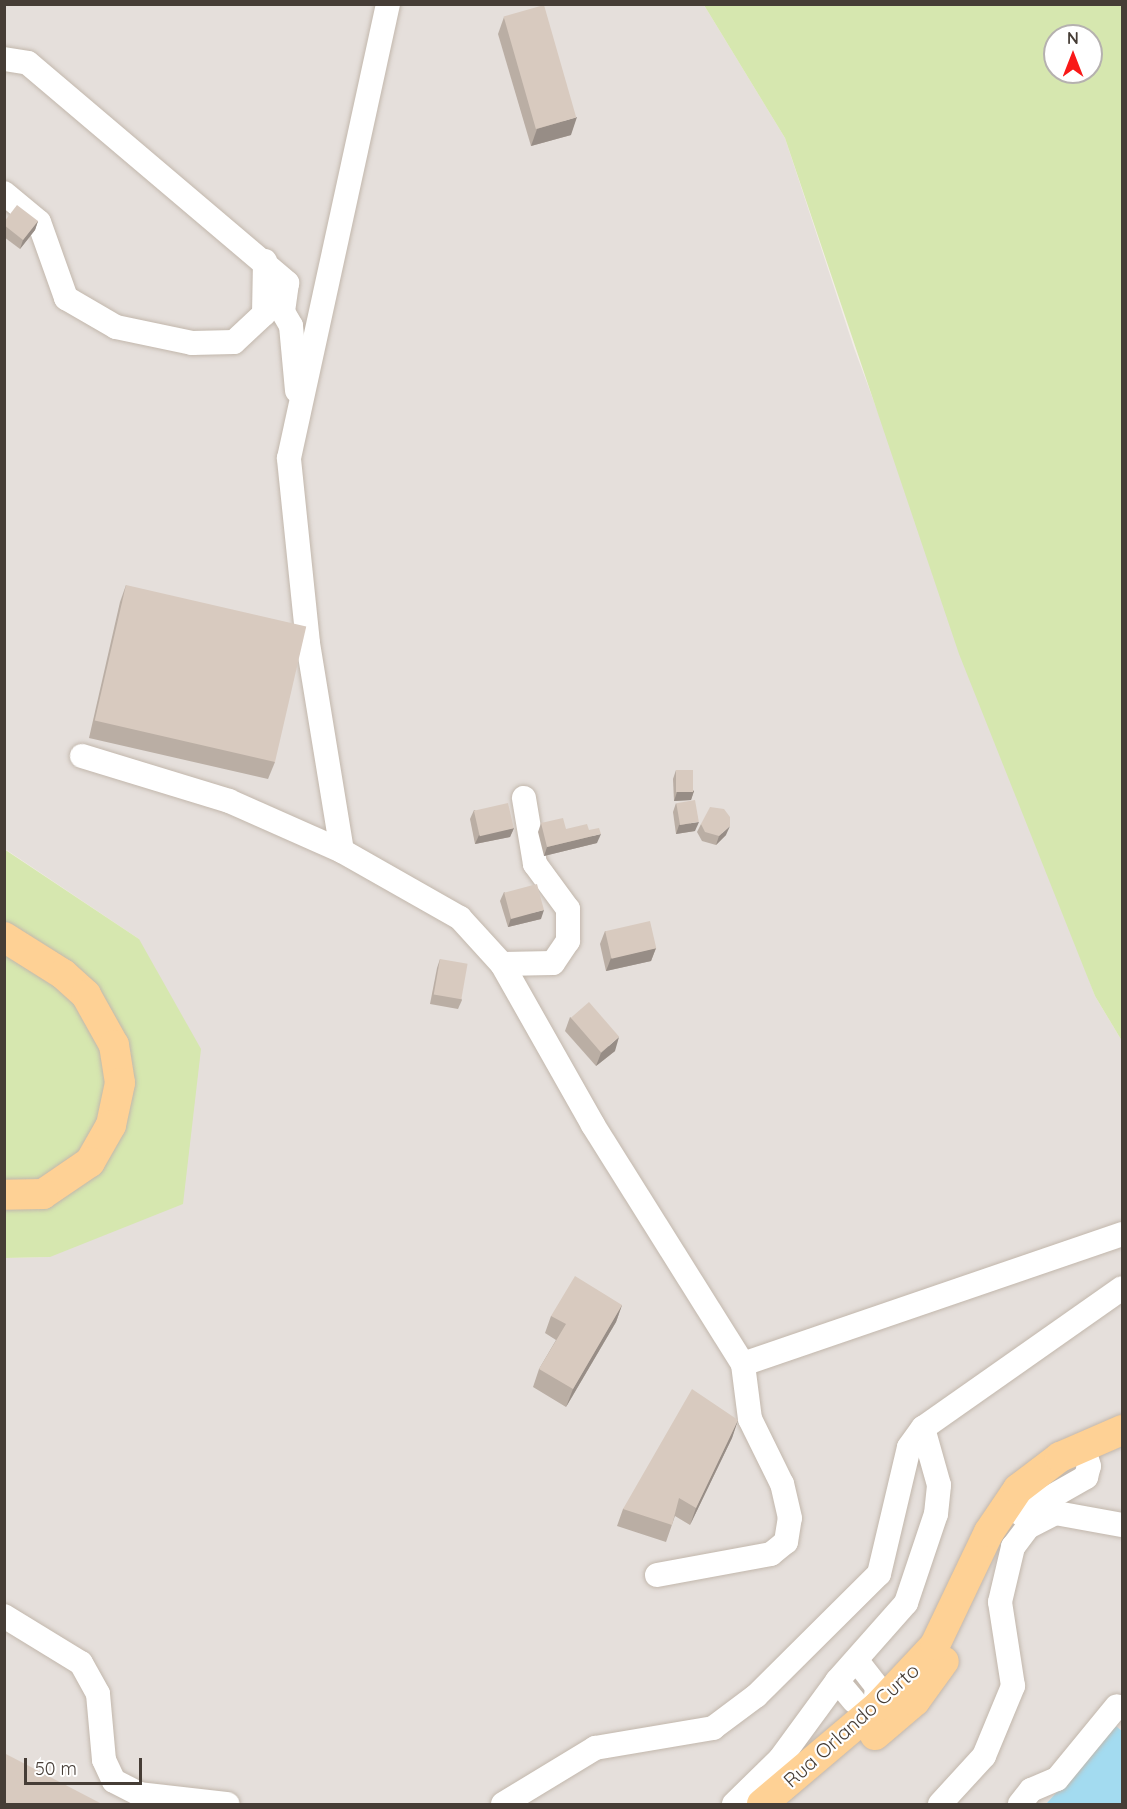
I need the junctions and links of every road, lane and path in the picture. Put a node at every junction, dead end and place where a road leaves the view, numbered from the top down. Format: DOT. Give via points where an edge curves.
graph roads {
  1 [pos="388,4"];
  2 [pos="4,59"];
  3 [pos="4,193"];
  4 [pos="265,261"];
  5 [pos="317,325"];
  6 [pos="291,326"];
  7 [pos="299,400"];
  8 [pos="82,756"];
  9 [pos="524,798"];
  10 [pos="342,851"];
  11 [pos="4,937"];
  12 [pos="502,964"];
  13 [pos="4,1194"];
  14 [pos="1122,1234"];
  15 [pos="1122,1288"];
  16 [pos="743,1364"];
  17 [pos="923,1428"];
  18 [pos="1122,1430"];
  19 [pos="1083,1446"];
  20 [pos="1021,1514"];
  21 [pos="1122,1525"];
  22 [pos="984,1546"];
  23 [pos="657,1575"];
  24 [pos="965,1582"];
  25 [pos="4,1616"];
  26 [pos="865,1669"];
  27 [pos="915,1701"];
  28 [pos="855,1704"];
  29 [pos="1117,1706"];
  30 [pos="227,1804"];
  31 [pos="502,1804"];
  32 [pos="734,1804"];
  33 [pos="762,1804"];
  34 [pos="783,1804"];
  35 [pos="790,1804"];
  36 [pos="940,1804"];
  37 [pos="1020,1804"];
  1 -- 5 [label="lane"];
  2 -- 4 [label="lane" via="28,63"];
  3 -- 4 [label="lane" via="39,222 66,298 116,327 192,343 234,342 264,314"];
  4 -- 6 [label="lane" via="287,282 283,312"];
  5 -- 6 [label="lane"];
  5 -- 7 [label="lane"];
  6 -- 7 [label="lane"];
  7 -- 10 [label="lane" via="289,458 290,506"];
  8 -- 10 [label="lane" via="229,801"];
  9 -- 12 [label="lane" via="535,864 568,909 568,941 553,963"];
  10 -- 12 [label="lane" via="460,918"];
  11 -- 13 [label="main road" via="51,965 86,995 114,1045 120,1083 111,1125 90,1162 44,1194"];
  12 -- 16 [label="lane" via="593,1125"];
  14 -- 16 [label="lane"];
  15 -- 17 [label="lane"];
  16 -- 23 [label="lane" via="750,1419 782,1484 790,1518 786,1542 771,1554"];
  17 -- 26 [label="lane" via="939,1485 936,1514 906,1604"];
  17 -- 31 [label="lane" via="909,1447 879,1574 756,1696 714,1728 595,1748"];
  18 -- 19 [label="main road, Rua Orlando Curto"];
  19 -- 20 [label="lane" via="1089,1466 1086,1477"];
  19 -- 22 [label="main road, Rua Orlando Curto" via="1045,1466 1018,1489"];
  21 -- 36 [label="lane" via="1056,1513 1028,1527 1013,1547 1000,1602 1013,1686 984,1756"];
  22 -- 24 [label="main road, Rua Orlando Curto"];
  22 -- 27 [label="main road, Rua Orlando Curto" via="954,1644"];
  24 -- 26 [label="lane" via="898,1676 889,1681"];
  24 -- 28 [label="main road, Rua Orlando Curto" via="935,1645"];
  25 -- 30 [label="lane" via="81,1663 98,1695 104,1760 114,1781 139,1794"];
  26 -- 28 [label="lane"];
  26 -- 28 [label="lane"];
  27 -- 28 [label="main road" via="900,1707"];
  27 -- 35 [label="main road, Rua Orlando Curto"];
  28 -- 32 [label="lane" via="780,1759"];
  28 -- 33 [label="main road, Rua Orlando Curto"];
  28 -- 34 [label="lane" via="866,1730"];
  29 -- 37 [label="lane" via="1057,1779 1031,1790"];
}
